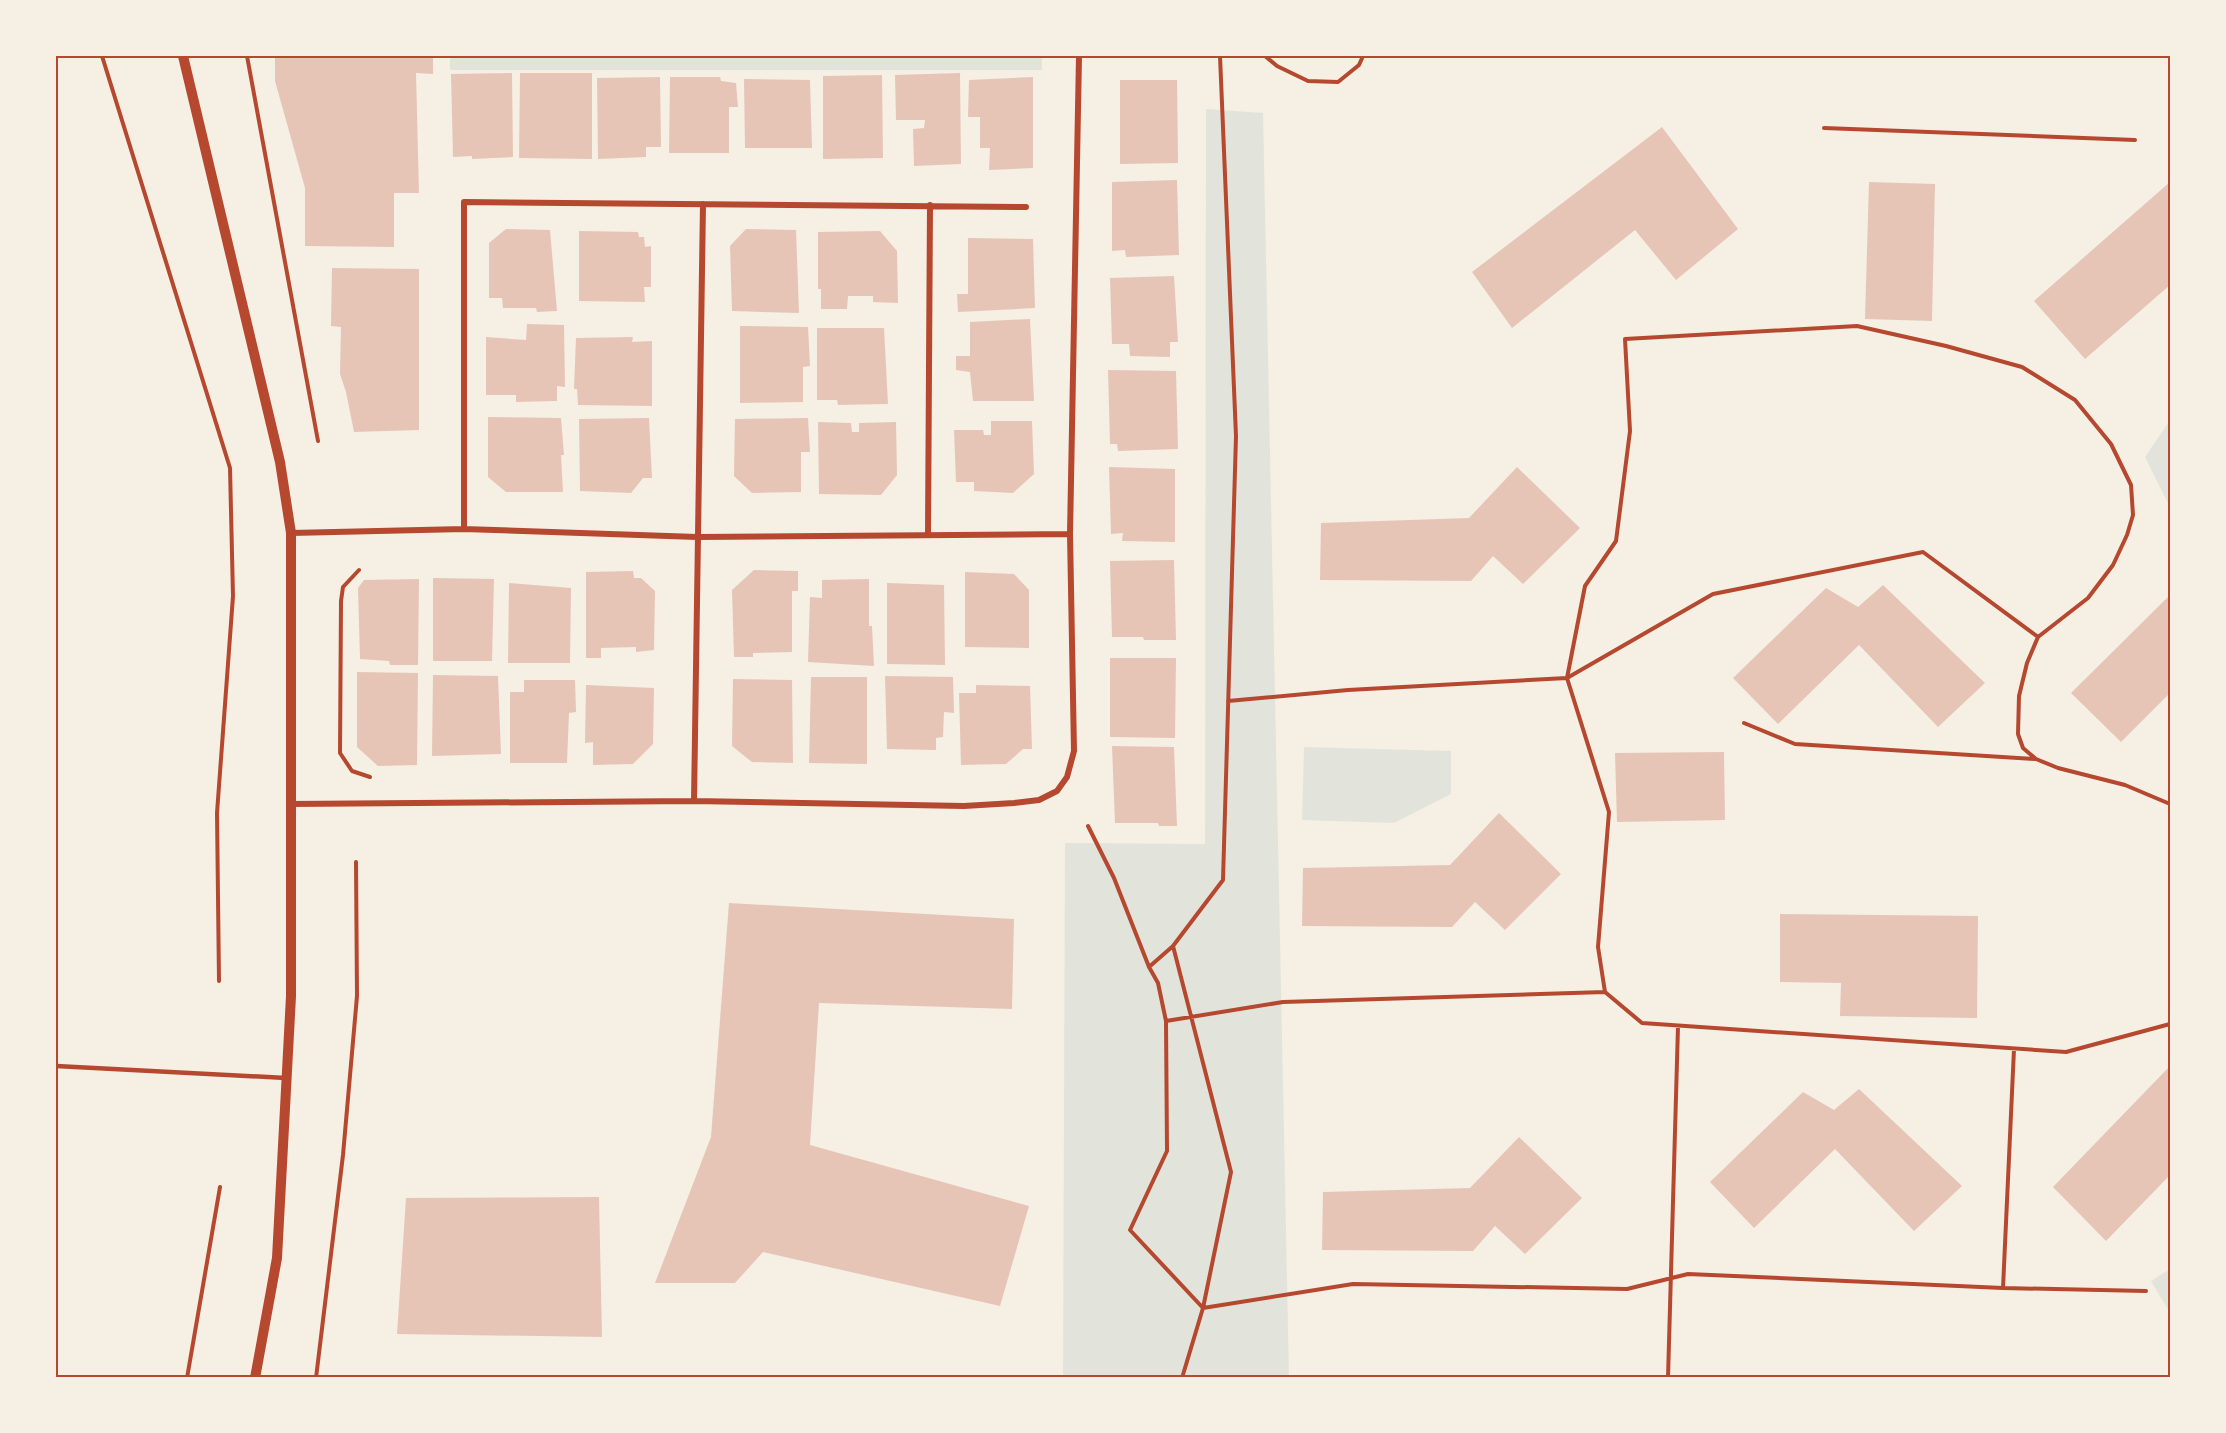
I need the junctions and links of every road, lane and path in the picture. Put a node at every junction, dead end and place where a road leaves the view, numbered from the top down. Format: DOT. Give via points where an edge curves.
graph roads {
  1 [pos="102,56"];
  2 [pos="183,56"];
  3 [pos="247,56"];
  4 [pos="1079,56"];
  5 [pos="1220,56"];
  6 [pos="1265,56"];
  7 [pos="1363,56"];
  8 [pos="1824,128"];
  9 [pos="2135,140"];
  10 [pos="703,204"];
  11 [pos="930,205"];
  12 [pos="1026,207"];
  13 [pos="318,441"];
  14 [pos="464,529"];
  15 [pos="291,533"];
  16 [pos="928,534"];
  17 [pos="1070,534"];
  18 [pos="698,537"];
  19 [pos="359,570"];
  20 [pos="2038,637"];
  21 [pos="1567,678"];
  22 [pos="1228,701"];
  23 [pos="1744,723"];
  24 [pos="2036,759"];
  25 [pos="370,777"];
  26 [pos="694,801"];
  27 [pos="290,804"];
  28 [pos="2170,804"];
  29 [pos="1088,826"];
  30 [pos="356,862"];
  31 [pos="1173,946"];
  32 [pos="1149,967"];
  33 [pos="219,981"];
  34 [pos="1605,992"];
  35 [pos="1192,1017"];
  36 [pos="1166,1021"];
  37 [pos="2170,1024"];
  38 [pos="1678,1026"];
  39 [pos="2014,1048"];
  40 [pos="56,1066"];
  41 [pos="287,1078"];
  42 [pos="220,1187"];
  43 [pos="1672,1278"];
  44 [pos="2003,1288"];
  45 [pos="2146,1291"];
  46 [pos="1203,1308"];
  47 [pos="187,1377"];
  48 [pos="255,1377"];
  49 [pos="316,1377"];
  50 [pos="1182,1377"];
  51 [pos="1668,1377"];
  1 -- 33 [label="path" via="230,468 233,596 217,813"];
  2 -- 15 [label="street" via="280,462"];
  3 -- 13 [label="path"];
  4 -- 17 [label="street"];
  5 -- 22 [label="path" via="1236,436"];
  6 -- 7 [label="path" via="1308,81 1338,82 1359,65"];
  8 -- 9 [label="path"];
  10 -- 11 [label="street"];
  10 -- 14 [label="street" via="464,202"];
  10 -- 18 [label="street"];
  11 -- 12 [label="street"];
  11 -- 16 [label="street"];
  14 -- 15 [label="street"];
  14 -- 18 [label="street"];
  15 -- 27 [label="street"];
  16 -- 17 [label="street"];
  16 -- 18 [label="street"];
  17 -- 26 [label="street" via="1074,751 1067,777 1057,790 1039,800 964,806"];
  18 -- 26 [label="street"];
  19 -- 25 [label="path" via="343,587 340,601 340,753 352,771"];
  20 -- 21 [label="path" via="1923,552 1713,594"];
  20 -- 21 [label="path" via="2088,598 2113,565 2133,515 2131,485 2111,444 2075,400 2022,368 1946,346 1857,327 1624,339 1630,430 1616,541 1585,586"];
  20 -- 24 [label="path" via="2019,696 2018,734 2023,748"];
  21 -- 22 [label="path"];
  21 -- 34 [label="path" via="1609,812 1598,947"];
  22 -- 31 [label="path" via="1223,880"];
  23 -- 24 [label="path" via="1795,744"];
  24 -- 28 [label="path" via="2125,785"];
  26 -- 27 [label="street"];
  27 -- 41 [label="street"];
  29 -- 32 [label="path" via="1114,878"];
  30 -- 49 [label="path" via="357,996 343,1155"];
  31 -- 32 [label="path"];
  31 -- 35 [label="path"];
  32 -- 36 [label="path" via="1158,983"];
  34 -- 35 [label="path" via="1283,1002"];
  34 -- 38 [label="path" via="1642,1023"];
  35 -- 36 [label="path"];
  35 -- 46 [label="path" via="1231,1172"];
  36 -- 46 [label="path" via="1167,1151 1130,1230"];
  37 -- 39 [label="path" via="2066,1052"];
  38 -- 39 [label="path"];
  38 -- 43 [label="path"];
  39 -- 44 [label="path"];
  40 -- 41 [label="lane"];
  41 -- 48 [label="street" via="277,1258"];
  42 -- 47 [label="path"];
  43 -- 44 [label="path" via="1688,1274"];
  43 -- 46 [label="path" via="1627,1289 1353,1284"];
  43 -- 51 [label="path"];
  44 -- 45 [label="path"];
  46 -- 50 [label="path"];
}
